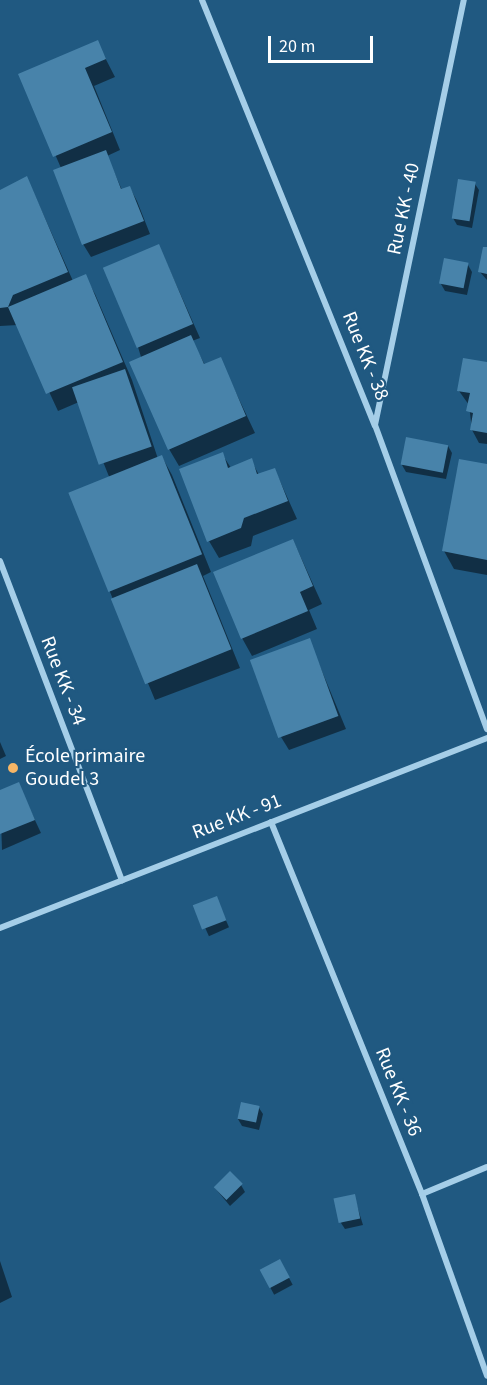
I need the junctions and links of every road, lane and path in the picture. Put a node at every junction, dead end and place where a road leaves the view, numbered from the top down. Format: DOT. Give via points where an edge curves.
graph roads {
  1 [pos="202,0"];
  2 [pos="464,0"];
  3 [pos="375,426"];
  4 [pos="0,561"];
  5 [pos="487,729"];
  6 [pos="487,738"];
  7 [pos="271,822"];
  8 [pos="122,880"];
  9 [pos="0,928"];
  10 [pos="487,1167"];
  11 [pos="422,1194"];
  12 [pos="487,1376"];
  1 -- 3 [label="street, Rue KK - 38"];
  2 -- 3 [label="street, Rue KK - 40"];
  3 -- 5 [label="street, Rue KK - 38"];
  4 -- 8 [label="street, Rue KK - 34"];
  6 -- 7 [label="street, Rue KK - 91"];
  7 -- 8 [label="street, Rue KK - 91"];
  7 -- 11 [label="street, Rue KK - 36"];
  8 -- 9 [label="street, Rue KK - 91"];
  10 -- 11 [label="street"];
  11 -- 12 [label="street, Rue KK - 36"];
}
